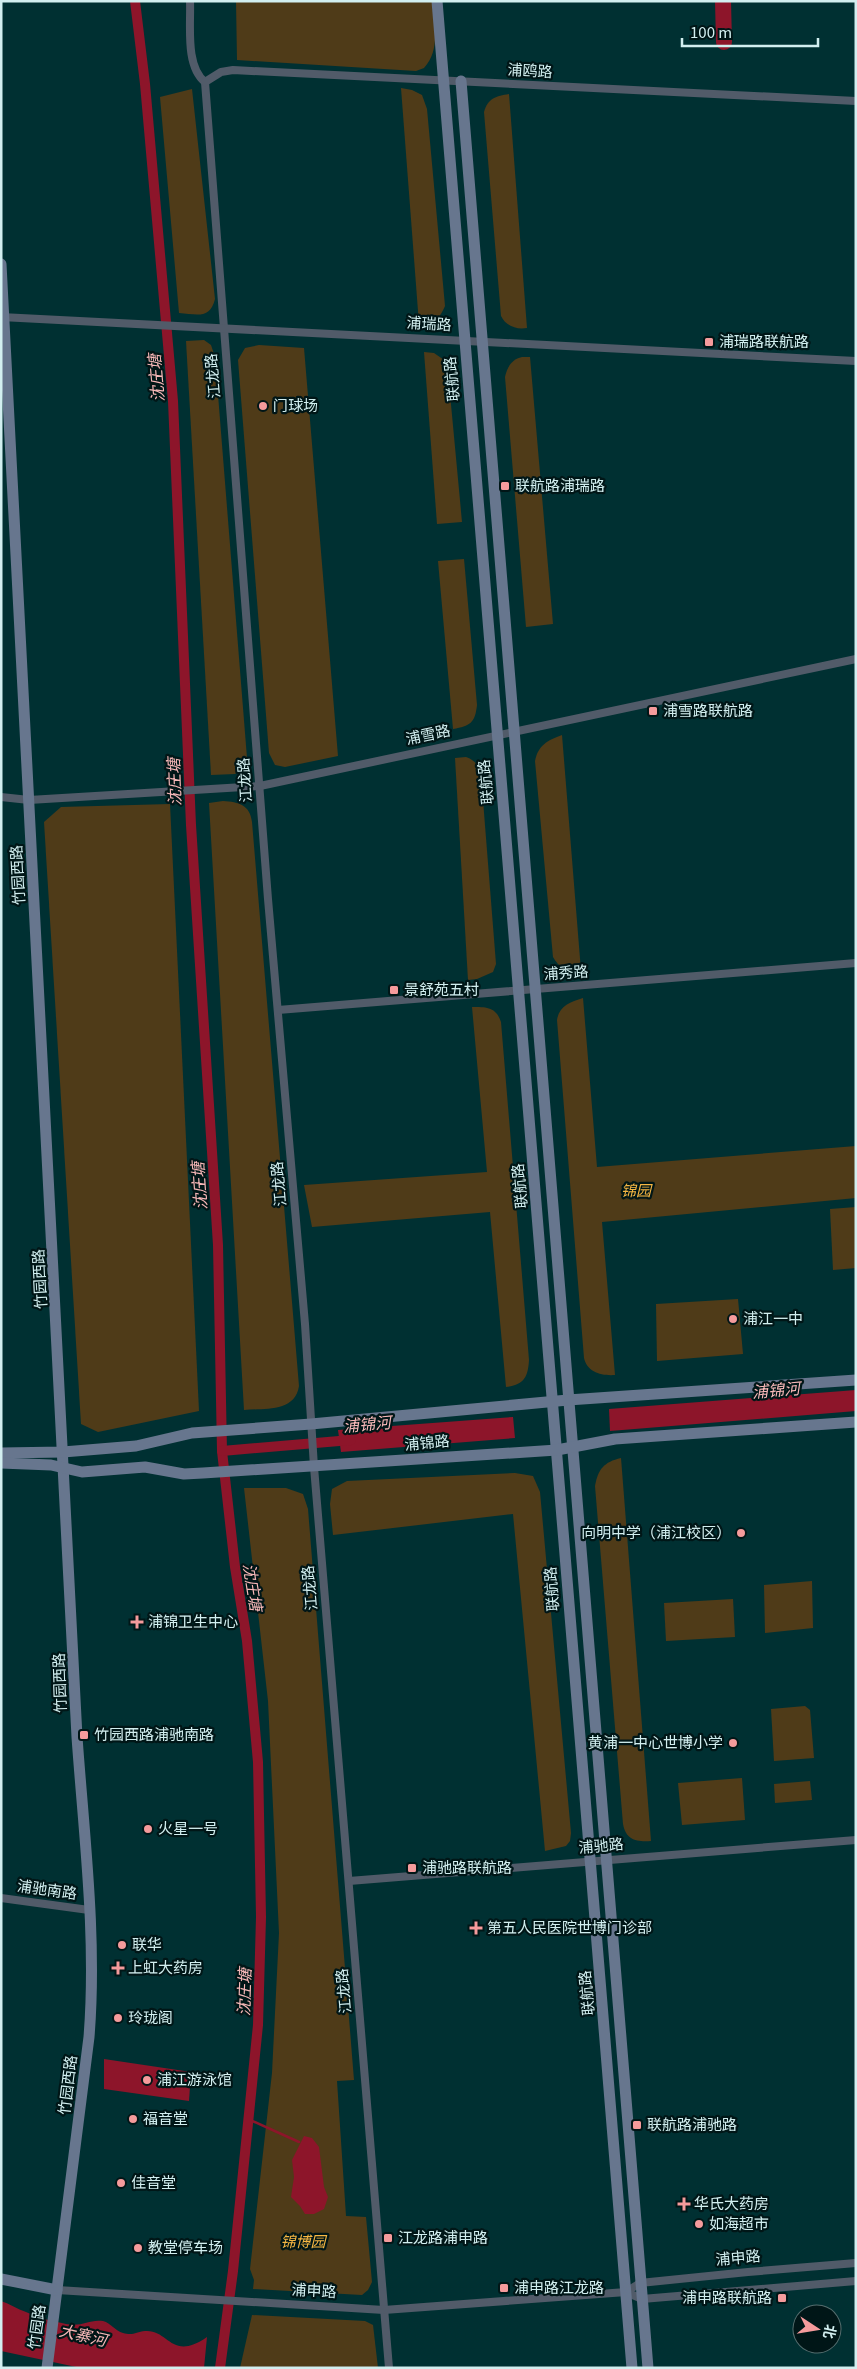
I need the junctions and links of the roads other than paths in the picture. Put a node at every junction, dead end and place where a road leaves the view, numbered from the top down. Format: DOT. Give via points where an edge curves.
graph roads {
  1 [pos="190,1"];
  2 [pos="437,1"];
  3 [pos="443,80"];
  4 [pos="461,81"];
  5 [pos="205,82"];
  6 [pos="856,100"];
  7 [pos="1,264"];
  8 [pos="3,317"];
  9 [pos="223,328"];
  10 [pos="464,340"];
  11 [pos="483,341"];
  12 [pos="856,361"];
  13 [pos="856,659"];
  14 [pos="514,731"];
  15 [pos="497,734"];
  16 [pos="260,786"];
  17 [pos="1,798"];
  18 [pos="29,800"];
  19 [pos="856,963"];
  20 [pos="519,990"];
  21 [pos="535,990"];
  22 [pos="278,1010"];
  23 [pos="856,1380"];
  24 [pos="569,1405"];
  25 [pos="553,1407"];
  26 [pos="856,1422"];
  27 [pos="311,1424"];
  28 [pos="572,1442"];
  29 [pos="556,1450"];
  30 [pos="63,1452"];
  31 [pos="1,1453"];
  32 [pos="1,1462"];
  33 [pos="314,1467"];
  34 [pos="62,1468"];
  35 [pos="856,1840"];
  36 [pos="605,1859"];
  37 [pos="589,1860"];
  38 [pos="349,1882"];
  39 [pos="1,1898"];
  40 [pos="90,1910"];
  41 [pos="856,2264"];
  42 [pos="1,2279"];
  43 [pos="856,2281"];
  44 [pos="640,2283"];
  45 [pos="58,2290"];
  46 [pos="626,2292"];
  47 [pos="642,2299"];
  48 [pos="384,2310"];
  49 [pos="47,2364"];
  50 [pos="389,2368"];
  51 [pos="632,2368"];
  52 [pos="648,2368"];
  1 -- 5 [label="street, 江龙路" via="195,70"];
  2 -- 3 [label="street, 联航路"];
  3 -- 4 [label="street, 浦鸥路"];
  3 -- 5 [label="street, 浦鸥路" via="233,70"];
  3 -- 10 [label="street, 联航路"];
  4 -- 6 [label="street, 浦鸥路"];
  4 -- 11 [label="street, 联航路"];
  5 -- 9 [label="street, 江龙路"];
  7 -- 8 [label="street, 竹园西路"];
  8 -- 9 [label="street, 浦瑞路"];
  8 -- 18 [label="street, 竹园西路"];
  9 -- 10 [label="street, 浦瑞路"];
  9 -- 16 [label="street, 江龙路"];
  10 -- 11 [label="street, 浦瑞路"];
  10 -- 15 [label="street, 联航路"];
  11 -- 12 [label="street, 浦瑞路"];
  11 -- 14 [label="street, 联航路"];
  13 -- 14 [label="street, 浦雪路"];
  14 -- 15 [label="street, 浦雪路"];
  14 -- 21 [label="street, 联航路"];
  15 -- 16 [label="street, 浦雪路"];
  15 -- 20 [label="street, 联航路"];
  16 -- 18 [label="street, 浦雪路"];
  16 -- 22 [label="street, 江龙路"];
  17 -- 18 [label="street, 浦雪路"];
  18 -- 30 [label="street, 竹园西路"];
  19 -- 21 [label="street, 浦秀路"];
  20 -- 21 [label="street, 浦秀路"];
  20 -- 22 [label="street, 浦秀路"];
  20 -- 25 [label="street, 联航路"];
  21 -- 24 [label="street, 联航路"];
  22 -- 27 [label="street, 江龙路"];
  23 -- 24 [label="street, 浦锦路"];
  24 -- 25 [label="street, 浦锦路"];
  24 -- 28 [label="street, 联航路"];
  25 -- 27 [label="street, 浦锦路"];
  25 -- 29 [label="street, 联航路"];
  26 -- 28 [label="street, 浦锦路"];
  27 -- 30 [label="street, 浦锦路" via="203,1432 156,1443"];
  27 -- 33 [label="street, 江龙路"];
  28 -- 29 [label="street, 浦锦路"];
  28 -- 36 [label="street, 联航路"];
  29 -- 33 [label="street, 浦锦路"];
  29 -- 37 [label="street, 联航路"];
  30 -- 31 [label="street"];
  30 -- 34 [label="street, 竹园西路"];
  32 -- 34 [label="street, 浦锦路" via="51,1464"];
  33 -- 34 [label="street, 浦锦路" via="184,1474 145,1467 82,1472"];
  33 -- 38 [label="street, 江龙路"];
  34 -- 40 [label="street, 竹园西路"];
  35 -- 36 [label="street, 浦驰路"];
  36 -- 37 [label="street, 浦驰路"];
  36 -- 44 [label="street, 联航路"];
  37 -- 38 [label="street, 浦驰路"];
  37 -- 46 [label="street, 联航路"];
  38 -- 48 [label="street, 江龙路"];
  39 -- 40 [label="street, 浦驰南路"];
  40 -- 45 [label="street, 竹园西路" via="92,2001"];
  41 -- 44 [label="street, 浦申路"];
  42 -- 45 [label="street, 浦申路"];
  43 -- 47 [label="street, 浦申路"];
  44 -- 46 [label="street, 浦申路"];
  44 -- 47 [label="street, 联航路"];
  45 -- 48 [label="street, 浦申路"];
  45 -- 49 [label="street, 竹园路"];
  46 -- 47 [label="street, 浦申路"];
  46 -- 48 [label="street, 浦申路"];
  46 -- 51 [label="street, 联航路"];
  47 -- 52 [label="street, 联航路"];
  48 -- 50 [label="street, 江龙路"];
}
